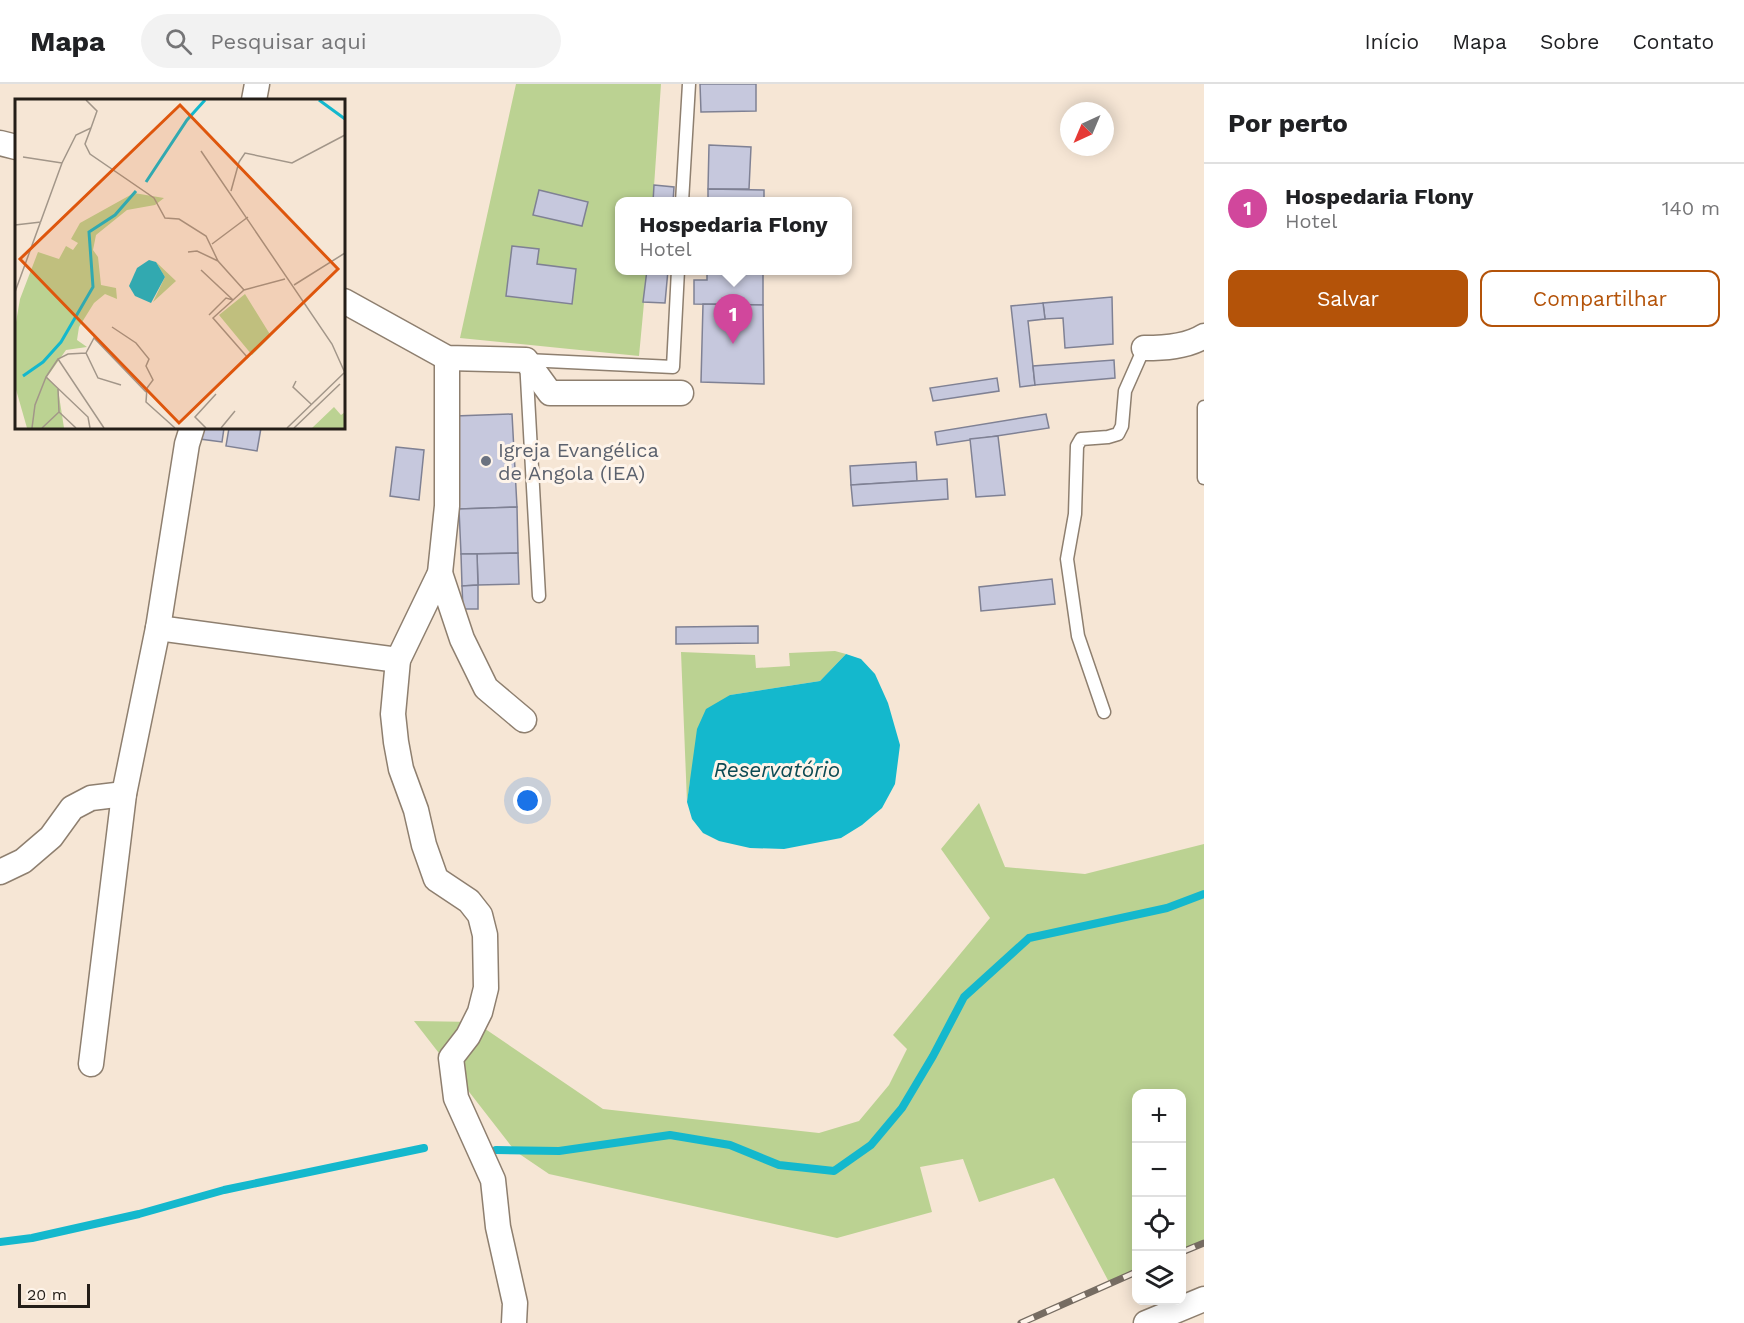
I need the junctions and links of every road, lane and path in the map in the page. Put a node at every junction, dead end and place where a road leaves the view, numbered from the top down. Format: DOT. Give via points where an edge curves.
graph roads {
  1 [pos="257,84"];
  2 [pos="689,84"];
  3 [pos="254,99"];
  4 [pos="0,143"];
  5 [pos="15,147"];
  6 [pos="682,197"];
  7 [pos="678,275"];
  8 [pos="345,303"];
  9 [pos="1204,336"];
  10 [pos="1144,348"];
  11 [pos="447,358"];
  12 [pos="526,360"];
  13 [pos="681,393"];
  14 [pos="1204,408"];
  15 [pos="192,429"];
  16 [pos="1204,478"];
  17 [pos="440,573"];
  18 [pos="540,596"];
  19 [pos="159,628"];
  20 [pos="398,660"];
  21 [pos="1104,712"];
  22 [pos="524,720"];
  23 [pos="124,794"];
  24 [pos="0,872"];
  25 [pos="91,1064"];
  26 [pos="1204,1299"];
  27 [pos="514,1323"];
  28 [pos="1146,1323"];
  1 -- 3 [label="street"];
  2 -- 6 [label="lane"];
  4 -- 5 [label="street"];
  7 -- 12 [label="lane" via="673,367"];
  8 -- 11 [label="street"];
  9 -- 10 [label="street" via="1196,341"];
  10 -- 21 [label="lane" via="1125,391 1118,434 1082,439 1077,446 1075,514 1068,560 1078,636"];
  11 -- 12 [label="street"];
  11 -- 17 [label="street" via="447,506"];
  12 -- 13 [label="street" via="550,393"];
  12 -- 18 [label="lane"];
  14 -- 16 [label="lane"];
  15 -- 19 [label="street"];
  17 -- 20 [label="street"];
  17 -- 22 [label="street" via="462,639 486,688"];
  19 -- 20 [label="street"];
  19 -- 23 [label="street"];
  20 -- 27 [label="street" via="393,714 396,742 424,845 436,879 469,901 480,915 485,935 486,988 480,1012 451,1058 456,1098 493,1180 498,1227 515,1303"];
  23 -- 24 [label="street" via="91,798 72,808 51,837 23,861"];
  23 -- 25 [label="street"];
  26 -- 28 [label="street"];
}
